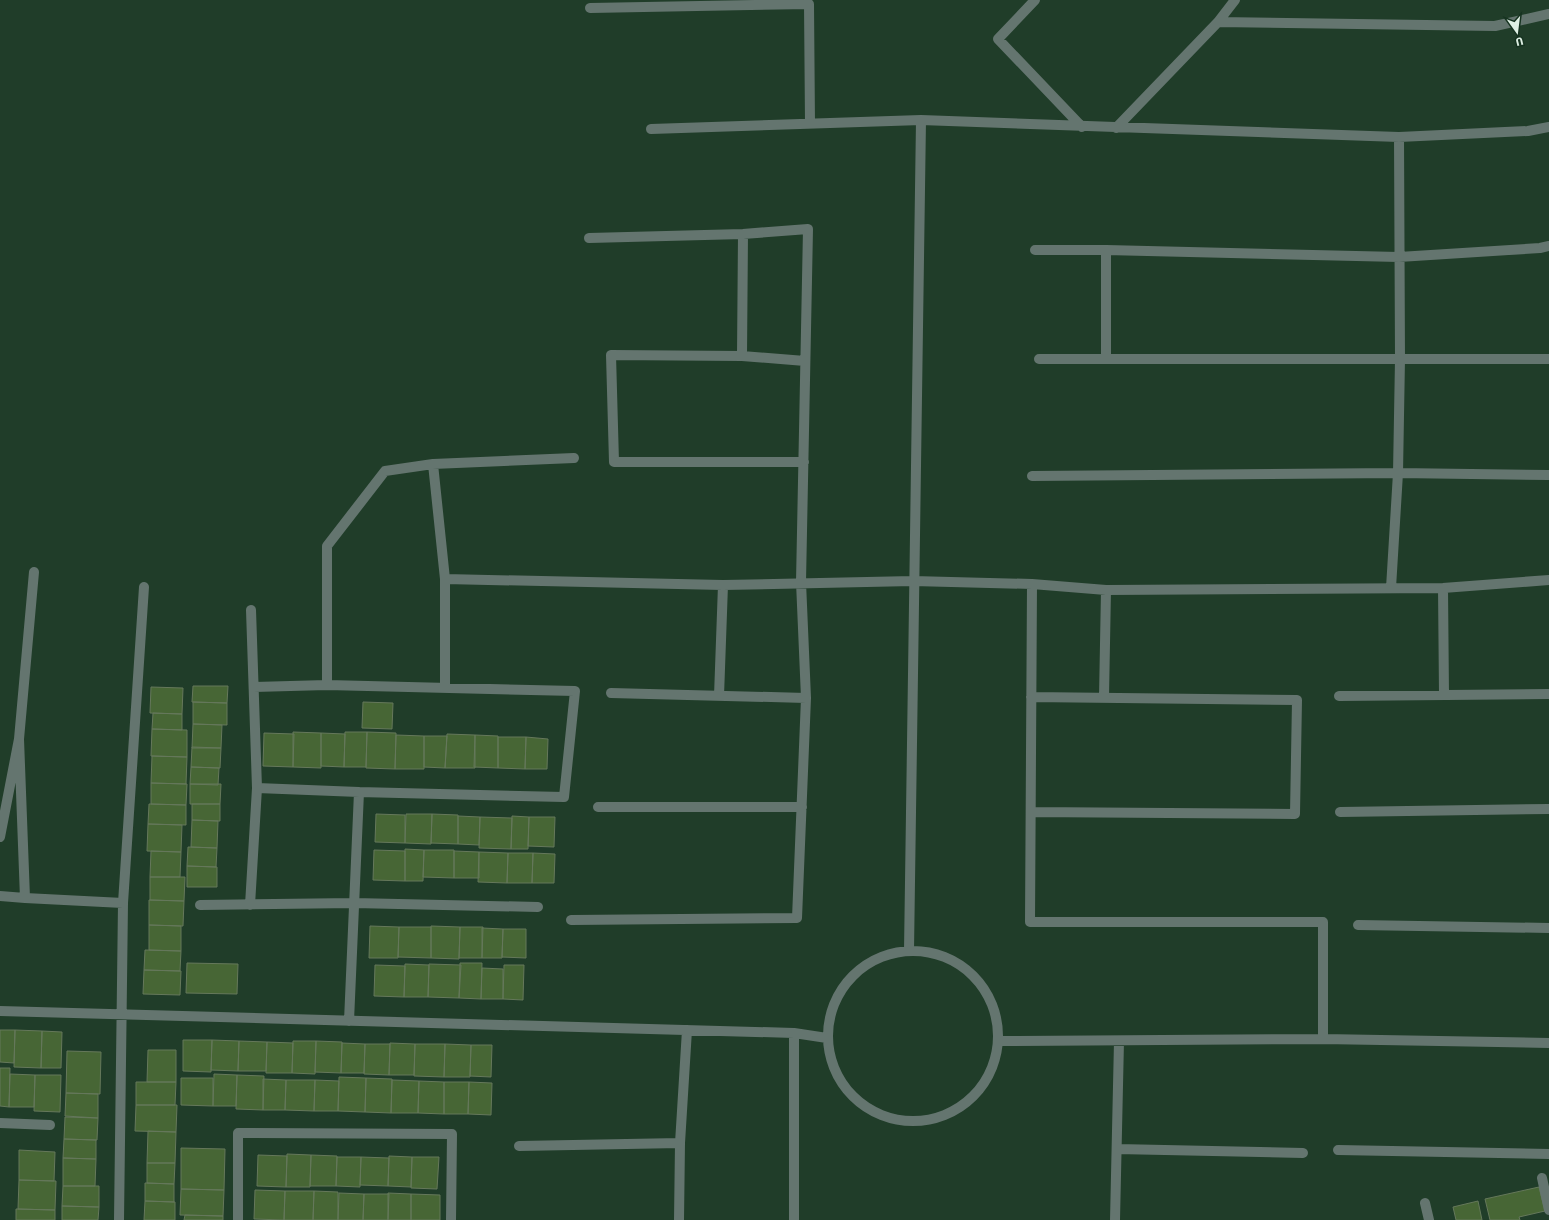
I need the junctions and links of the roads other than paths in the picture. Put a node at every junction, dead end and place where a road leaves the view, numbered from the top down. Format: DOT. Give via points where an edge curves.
graph roads {
  1 [pos="1035,0"];
  2 [pos="1236,0"];
  3 [pos="590,8"];
  4 [pos="1549,14"];
  5 [pos="1218,22"];
  6 [pos="921,120"];
  7 [pos="810,124"];
  8 [pos="1082,127"];
  9 [pos="1549,127"];
  10 [pos="1116,128"];
  11 [pos="651,129"];
  12 [pos="1398,137"];
  13 [pos="743,234"];
  14 [pos="589,238"];
  15 [pos="1549,246"];
  16 [pos="1034,250"];
  17 [pos="1106,250"];
  18 [pos="1399,258"];
  19 [pos="742,356"];
  20 [pos="1039,359"];
  21 [pos="1106,359"];
  22 [pos="1400,359"];
  23 [pos="1549,359"];
  24 [pos="805,361"];
  25 [pos="574,458"];
  26 [pos="804,462"];
  27 [pos="433,464"];
  28 [pos="1398,473"];
  29 [pos="1549,475"];
  30 [pos="1032,476"];
  31 [pos="34,572"];
  32 [pos="445,579"];
  33 [pos="1549,580"];
  34 [pos="913,581"];
  35 [pos="801,582"];
  36 [pos="1032,584"];
  37 [pos="723,585"];
  38 [pos="144,587"];
  39 [pos="1391,588"];
  40 [pos="1443,588"];
  41 [pos="1106,590"];
  42 [pos="251,610"];
  43 [pos="327,685"];
  44 [pos="254,687"];
  45 [pos="445,687"];
  46 [pos="611,693"];
  47 [pos="1549,694"];
  48 [pos="1444,695"];
  49 [pos="719,696"];
  50 [pos="1339,696"];
  51 [pos="1031,697"];
  52 [pos="1104,697"];
  53 [pos="806,698"];
  54 [pos="19,739"];
  55 [pos="257,788"];
  56 [pos="359,792"];
  57 [pos="598,807"];
  58 [pos="802,807"];
  59 [pos="1549,809"];
  60 [pos="1031,812"];
  61 [pos="1340,812"];
  62 [pos="0,837"];
  63 [pos="0,896"];
  64 [pos="25,898"];
  65 [pos="124,903"];
  66 [pos="354,904"];
  67 [pos="200,905"];
  68 [pos="250,905"];
  69 [pos="538,907"];
  70 [pos="571,920"];
  71 [pos="1358,925"];
  72 [pos="1549,928"];
  73 [pos="909,951"];
  74 [pos="0,1011"];
  75 [pos="122,1016"];
  76 [pos="349,1021"];
  77 [pos="687,1030"];
  78 [pos="794,1033"];
  79 [pos="827,1038"];
  80 [pos="1323,1039"];
  81 [pos="999,1041"];
  82 [pos="1120,1041"];
  83 [pos="1549,1043"];
  84 [pos="0,1123"];
  85 [pos="50,1125"];
  86 [pos="680,1143"];
  87 [pos="519,1146"];
  88 [pos="1117,1149"];
  89 [pos="1338,1150"];
  90 [pos="1304,1153"];
  91 [pos="1549,1154"];
  92 [pos="1542,1178"];
  93 [pos="1425,1203"];
  94 [pos="1549,1210"];
  95 [pos="119,1220"];
  96 [pos="238,1220"];
  97 [pos="451,1220"];
  98 [pos="679,1220"];
  99 [pos="794,1220"];
  100 [pos="1115,1220"];
  101 [pos="1429,1220"];
  1 -- 8 [label="street" via="998,39"];
  2 -- 5 [label="street"];
  3 -- 7 [label="street" via="809,4"];
  4 -- 5 [label="street" via="1495,26"];
  5 -- 10 [label="street"];
  6 -- 7 [label="street"];
  6 -- 8 [label="street"];
  6 -- 34 [label="street"];
  7 -- 11 [label="street"];
  8 -- 10 [label="street"];
  9 -- 12 [label="street" via="1528,131"];
  10 -- 12 [label="street"];
  12 -- 18 [label="street"];
  13 -- 14 [label="street"];
  13 -- 19 [label="street"];
  13 -- 24 [label="street" via="808,229"];
  15 -- 18 [label="street"];
  16 -- 17 [label="street"];
  17 -- 18 [label="street"];
  17 -- 21 [label="street"];
  18 -- 22 [label="street"];
  19 -- 24 [label="street"];
  19 -- 26 [label="street" via="611,355 614,462"];
  20 -- 21 [label="street"];
  21 -- 22 [label="street"];
  22 -- 23 [label="street"];
  22 -- 28 [label="street"];
  24 -- 26 [label="street"];
  25 -- 27 [label="street"];
  26 -- 35 [label="street"];
  27 -- 32 [label="street"];
  27 -- 43 [label="street" via="385,471 327,546"];
  28 -- 29 [label="street"];
  28 -- 30 [label="street"];
  28 -- 39 [label="street"];
  31 -- 54 [label="street"];
  32 -- 37 [label="street"];
  32 -- 45 [label="street"];
  33 -- 40 [label="street"];
  34 -- 35 [label="street"];
  34 -- 36 [label="street"];
  34 -- 73 [label="street"];
  35 -- 37 [label="street"];
  35 -- 53 [label="street"];
  36 -- 41 [label="street"];
  36 -- 51 [label="street"];
  37 -- 49 [label="street"];
  38 -- 65 [label="street"];
  39 -- 40 [label="street"];
  39 -- 41 [label="street"];
  40 -- 48 [label="street"];
  41 -- 52 [label="street"];
  42 -- 44 [label="street"];
  43 -- 44 [label="street"];
  43 -- 45 [label="street"];
  44 -- 55 [label="street"];
  45 -- 56 [label="street" via="575,691 564,797"];
  46 -- 49 [label="street"];
  47 -- 48 [label="street"];
  48 -- 50 [label="street"];
  49 -- 53 [label="street"];
  51 -- 52 [label="street"];
  51 -- 60 [label="street"];
  52 -- 60 [label="street" via="1297,700 1295,814"];
  53 -- 58 [label="street"];
  54 -- 62 [label="street"];
  54 -- 64 [label="street"];
  55 -- 56 [label="street"];
  55 -- 68 [label="street"];
  56 -- 66 [label="street"];
  57 -- 58 [label="street"];
  58 -- 70 [label="street" via="797,918"];
  59 -- 61 [label="street"];
  60 -- 80 [label="street" via="1030,922 1323,922"];
  63 -- 64 [label="street"];
  64 -- 65 [label="street"];
  65 -- 75 [label="street"];
  66 -- 68 [label="street"];
  66 -- 69 [label="street"];
  66 -- 76 [label="street"];
  67 -- 68 [label="street"];
  71 -- 72 [label="street"];
  73 -- 79 [label="street" via="877,959 850,978 833,1006"];
  73 -- 81 [label="street" via="934,953 957,962 977,979 990,999 998,1023"];
  74 -- 75 [label="street"];
  75 -- 76 [label="street"];
  75 -- 95 [label="street"];
  76 -- 77 [label="street"];
  77 -- 78 [label="street"];
  77 -- 86 [label="street"];
  78 -- 79 [label="street"];
  78 -- 99 [label="street"];
  79 -- 81 [label="street" via="834,1069 851,1095 877,1113 908,1121 939,1118 967,1102 988,1078"];
  80 -- 82 [label="street"];
  80 -- 83 [label="street"];
  81 -- 82 [label="street"];
  82 -- 88 [label="street"];
  84 -- 85 [label="street"];
  86 -- 87 [label="street"];
  86 -- 98 [label="street"];
  88 -- 90 [label="street"];
  88 -- 100 [label="street"];
  89 -- 91 [label="street"];
  92 -- 94 [label="street"];
  93 -- 101 [label="street"];
  96 -- 97 [label="street" via="238,1133 246,1133 452,1134"];
}
